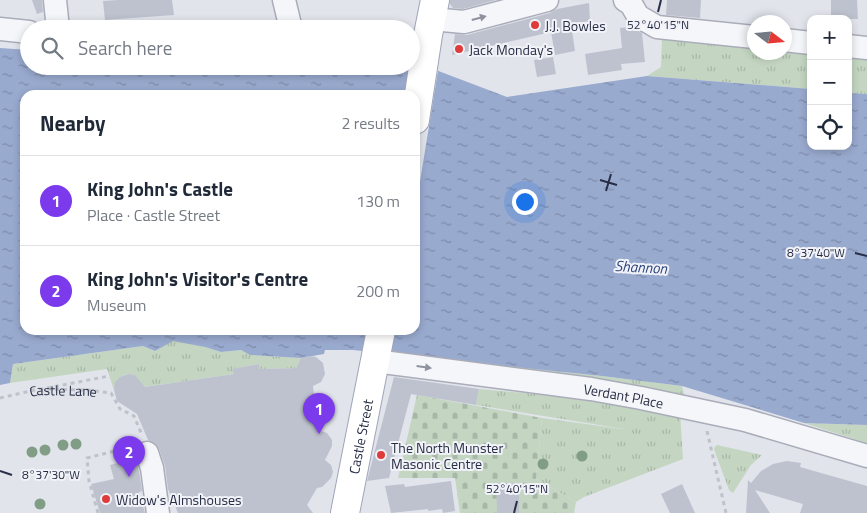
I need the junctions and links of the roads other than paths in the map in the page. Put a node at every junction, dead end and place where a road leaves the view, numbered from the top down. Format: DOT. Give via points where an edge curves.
graph roads {
  1 [pos="55,0"];
  2 [pos="284,0"];
  3 [pos="547,0"];
  4 [pos="625,0"];
  5 [pos="57,20"];
  6 [pos="289,20"];
  7 [pos="426,28"];
  8 [pos="0,29"];
  9 [pos="20,31"];
  10 [pos="747,36"];
  11 [pos="792,41"];
  12 [pos="807,43"];
  13 [pos="852,46"];
  14 [pos="867,48"];
  15 [pos="419,90"];
  16 [pos="378,349"];
  17 [pos="147,448"];
  18 [pos="867,456"];
  19 [pos="158,513"];
  20 [pos="344,513"];
  1 -- 5 [label="street"];
  2 -- 6 [label="street"];
  7 -- 3 [label="street, one-way" via="464,22"];
  4 -- 10 [label="street" via="638,16 657,27"];
  7 -- 15 [label="main road"];
  8 -- 9 [label="street"];
  11 -- 12 [label="street"];
  13 -- 14 [label="street"];
  16 -- 18 [label="street, Verdant Place, one-way" via="703,411"];
  16 -- 20 [label="main road, Castle Street"];
  17 -- 19 [label="street"];
}
